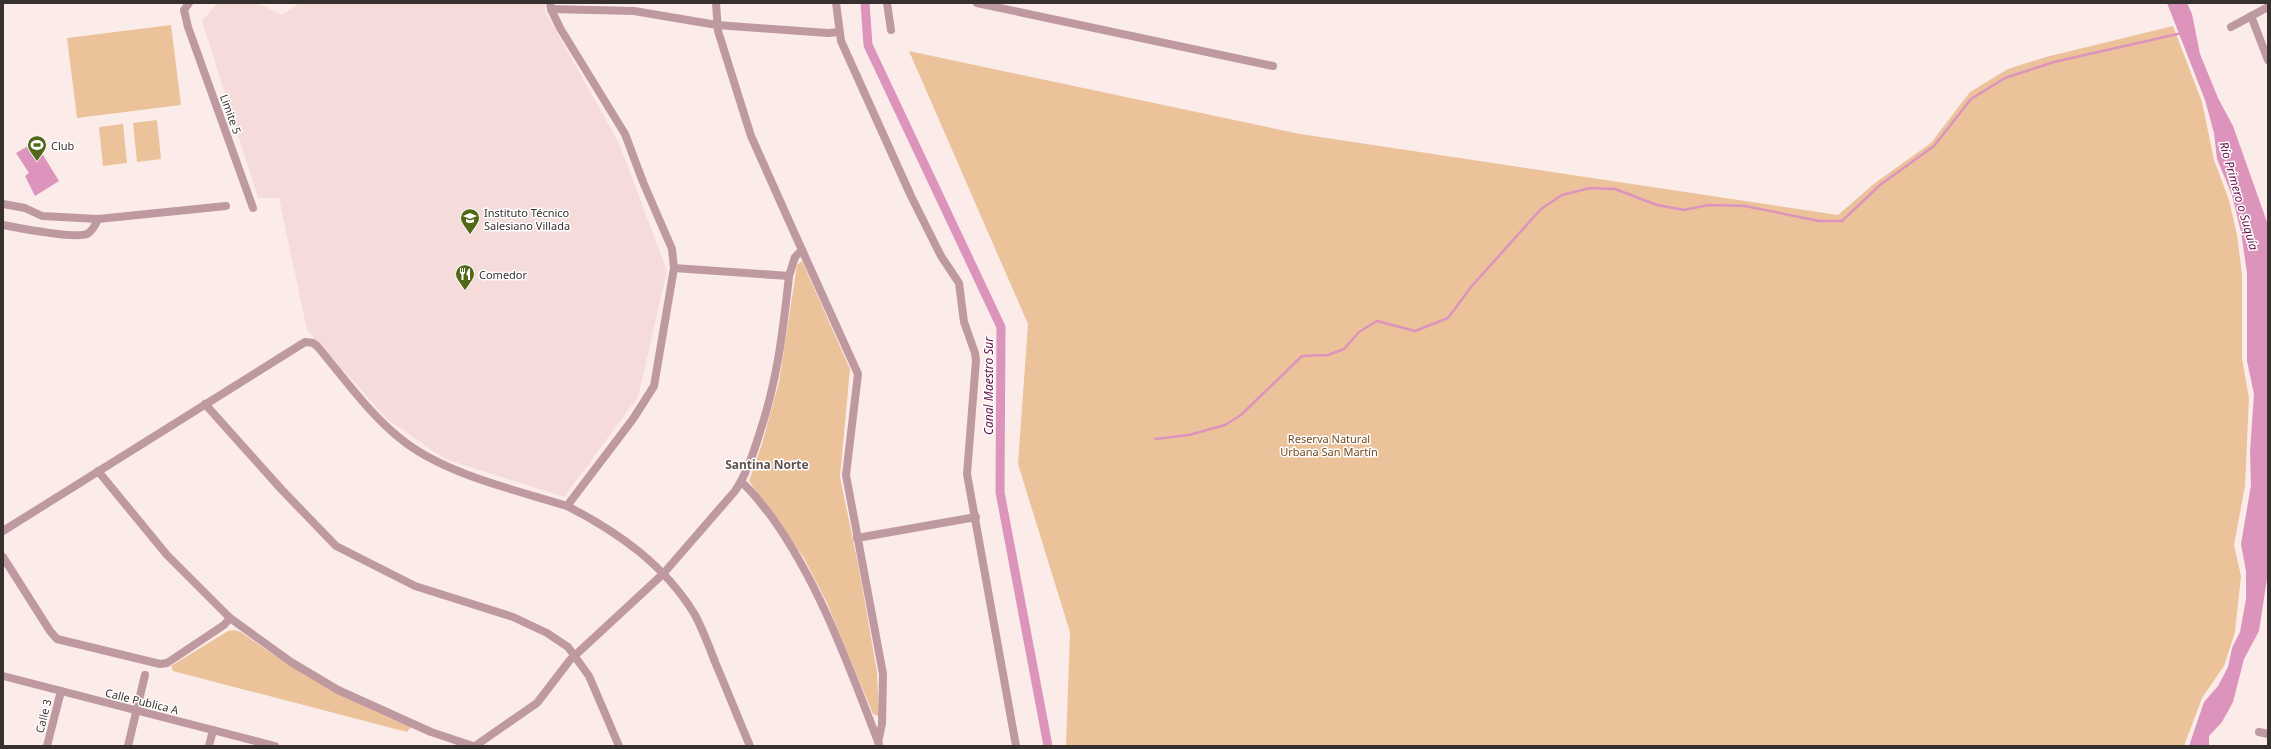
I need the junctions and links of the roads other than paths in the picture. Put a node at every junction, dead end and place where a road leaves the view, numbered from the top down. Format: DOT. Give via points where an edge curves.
graph roads {
  1 [pos="189,3"];
  2 [pos="716,3"];
  3 [pos="836,3"];
  4 [pos="887,3"];
  5 [pos="977,3"];
  6 [pos="550,6"];
  7 [pos="2268,7"];
  8 [pos="2251,16"];
  9 [pos="717,25"];
  10 [pos="2231,27"];
  11 [pos="890,30"];
  12 [pos="839,32"];
  13 [pos="2268,60"];
  14 [pos="1273,66"];
  15 [pos="3,204"];
  16 [pos="226,206"];
  17 [pos="253,208"];
  18 [pos="98,219"];
  19 [pos="3,225"];
  20 [pos="802,250"];
  21 [pos="674,268"];
  22 [pos="789,276"];
  23 [pos="205,404"];
  24 [pos="98,471"];
  25 [pos="741,482"];
  26 [pos="567,506"];
  27 [pos="976,517"];
  28 [pos="3,531"];
  29 [pos="857,538"];
  30 [pos="3,557"];
  31 [pos="664,574"];
  32 [pos="230,618"];
  33 [pos="575,654"];
  34 [pos="145,675"];
  35 [pos="3,676"];
  36 [pos="61,691"];
  37 [pos="137,711"];
  38 [pos="213,730"];
  39 [pos="2259,732"];
  40 [pos="2268,734"];
  41 [pos="879,744"];
  42 [pos="47,746"];
  43 [pos="128,746"];
  44 [pos="209,746"];
  45 [pos="275,746"];
  46 [pos="474,746"];
  47 [pos="619,746"];
  48 [pos="750,746"];
  49 [pos="1016,746"];
  1 -- 17 [label="street, Limite 5" via="184,10 188,27"];
  2 -- 9 [label="street"];
  3 -- 12 [label="street"];
  4 -- 11 [label="street"];
  5 -- 14 [label="street"];
  6 -- 9 [label="street" via="634,10"];
  6 -- 21 [label="street" via="625,134 672,249"];
  7 -- 8 [label="street"];
  8 -- 10 [label="street"];
  8 -- 13 [label="street"];
  9 -- 12 [label="street"];
  9 -- 20 [label="street" via="755,146"];
  12 -- 27 [label="street" via="911,196 941,256 959,283 964,322 976,360 967,468"];
  15 -- 18 [label="street" via="25,208 42,216"];
  16 -- 18 [label="street"];
  18 -- 19 [label="street" via="90,231 82,234 38,232"];
  20 -- 22 [label="street" via="795,257"];
  20 -- 29 [label="street" via="857,371 846,467"];
  21 -- 22 [label="street"];
  21 -- 26 [label="street" via="654,386 633,419"];
  22 -- 25 [label="street" via="776,379"];
  23 -- 24 [label="street"];
  23 -- 26 [label="street" via="300,344 313,343 375,415 405,443 453,469"];
  23 -- 33 [label="street" via="336,546 415,586 513,616 557,639"];
  24 -- 28 [label="street"];
  24 -- 32 [label="street" via="167,555"];
  25 -- 31 [label="street"];
  25 -- 41 [label="street" via="753,492 777,525 806,573"];
  26 -- 31 [label="street" via="620,536"];
  27 -- 29 [label="street"];
  27 -- 49 [label="street"];
  29 -- 41 [label="street" via="883,674"];
  30 -- 32 [label="street" via="57,639 160,664 167,663 212,634"];
  31 -- 33 [label="street"];
  31 -- 48 [label="street" via="695,615"];
  32 -- 46 [label="street" via="291,662 338,690 424,729"];
  33 -- 46 [label="street" via="537,702"];
  33 -- 47 [label="street" via="600,698"];
  34 -- 37 [label="street"];
  35 -- 36 [label="street, Calle Publica A"];
  36 -- 37 [label="street, Calle Publica A"];
  36 -- 42 [label="street, Calle 3"];
  37 -- 38 [label="street, Calle Publica A"];
  37 -- 43 [label="street"];
  38 -- 44 [label="street"];
  38 -- 45 [label="street, Calle Publica A"];
  39 -- 40 [label="street"];
}
